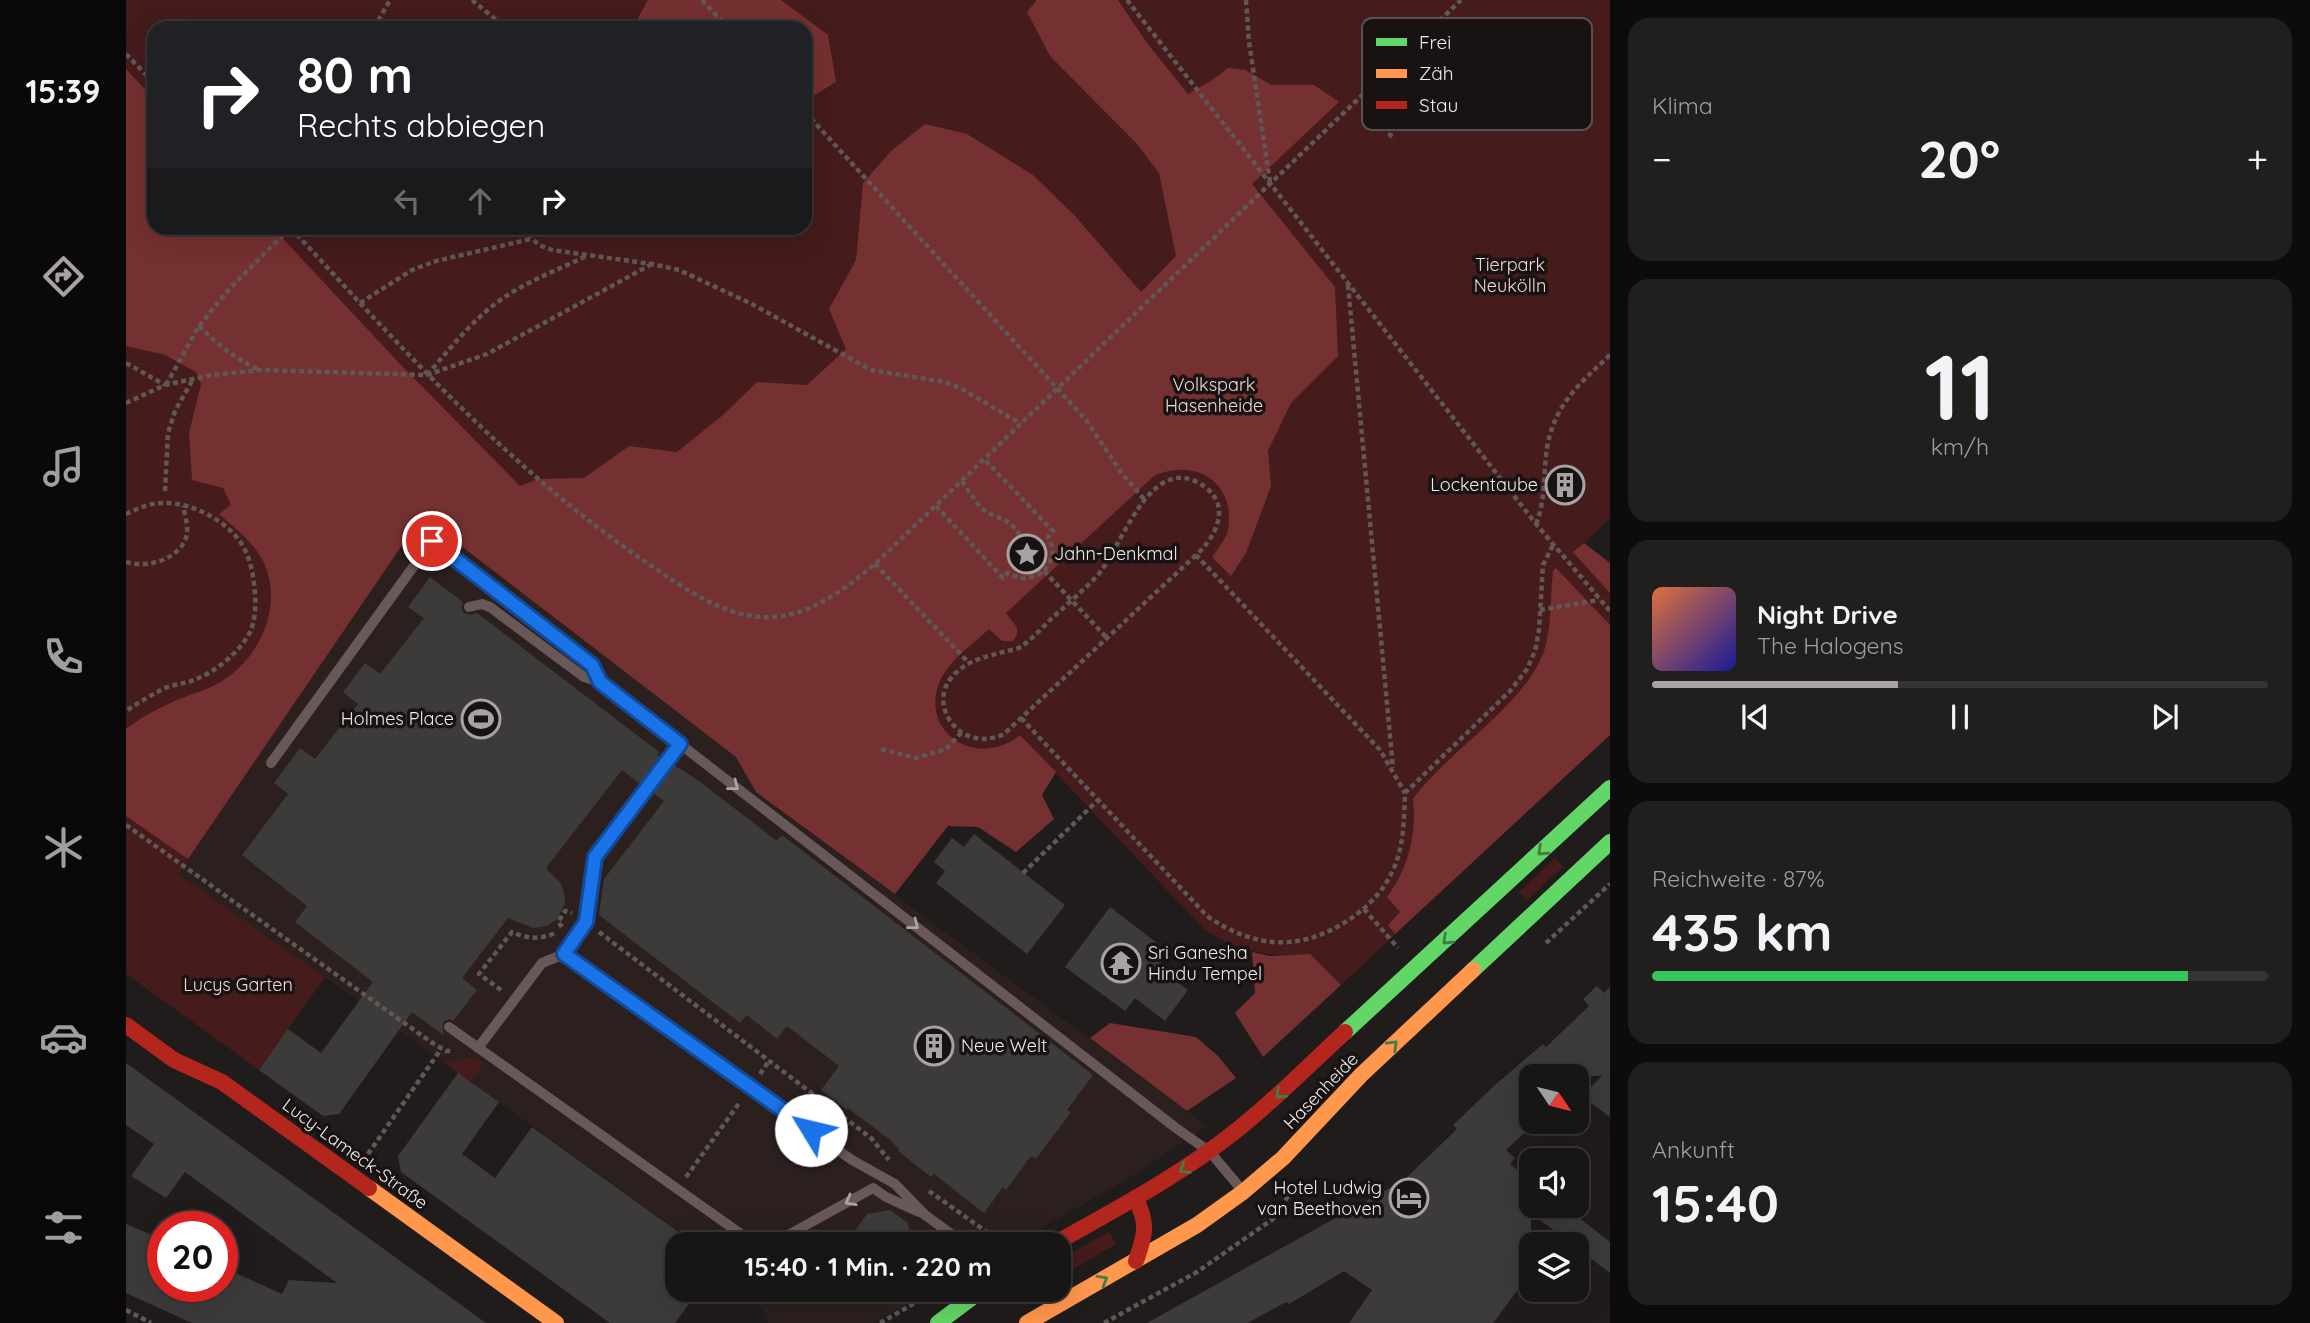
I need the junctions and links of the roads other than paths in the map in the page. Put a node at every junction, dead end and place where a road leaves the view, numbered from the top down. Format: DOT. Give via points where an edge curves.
graph roads {
  1 [pos="469,607"];
  2 [pos="600,682"];
  3 [pos="680,744"];
  4 [pos="271,763"];
  5 [pos="1610,788"];
  6 [pos="1595,841"];
  7 [pos="1510,908"];
  8 [pos="564,954"];
  9 [pos="126,1025"];
  10 [pos="449,1027"];
  11 [pos="478,1048"];
  12 [pos="1210,1152"];
  13 [pos="1244,1192"];
  14 [pos="1135,1198"];
  15 [pos="925,1214"];
  16 [pos="738,1232"];
  17 [pos="794,1232"];
  18 [pos="949,1232"];
  19 [pos="1071,1234"];
  20 [pos="1136,1261"];
  21 [pos="966,1302"];
  22 [pos="556,1323"];
  23 [pos="938,1323"];
  24 [pos="1027,1323"];
  1 -- 2 [label="lane" via="490,607 584,677"];
  2 -- 3 [label="lane"];
  2 -- 4 [label="lane" via="592,665 432,541"];
  3 -- 8 [label="lane" via="595,857 586,922"];
  3 -- 12 [label="lane, one-way"];
  5 -- 6 [label="main road, Hasenheide"];
  6 -- 7 [label="main road, Hasenheide"];
  6 -- 7 [label="main road, Hasenheide, one-way"];
  7 -- 12 [label="main road, Hasenheide, one-way" via="1417,968"];
  13 -- 7 [label="main road, Hasenheide, one-way" via="1283,1158 1361,1075"];
  8 -- 11 [label="lane" via="542,963"];
  8 -- 15 [label="lane" via="852,1160 895,1184"];
  9 -- 22 [label="main road, Lucy-Lameck-Straße" via="174,1060 222,1082"];
  10 -- 11 [label="lane"];
  11 -- 16 [label="lane"];
  12 -- 13 [label="lane"];
  12 -- 14 [label="main road, Hasenheide, one-way"];
  13 -- 20 [label="main road, Hasenheide"];
  14 -- 19 [label="main road, Hasenheide"];
  14 -- 20 [label="main road" via="1146,1224"];
  15 -- 17 [label="lane, one-way" via="873,1188"];
  15 -- 18 [label="lane"];
  24 -- 20 [label="main road, Hasenheide, one-way"];
  21 -- 23 [label="main road"];
}
